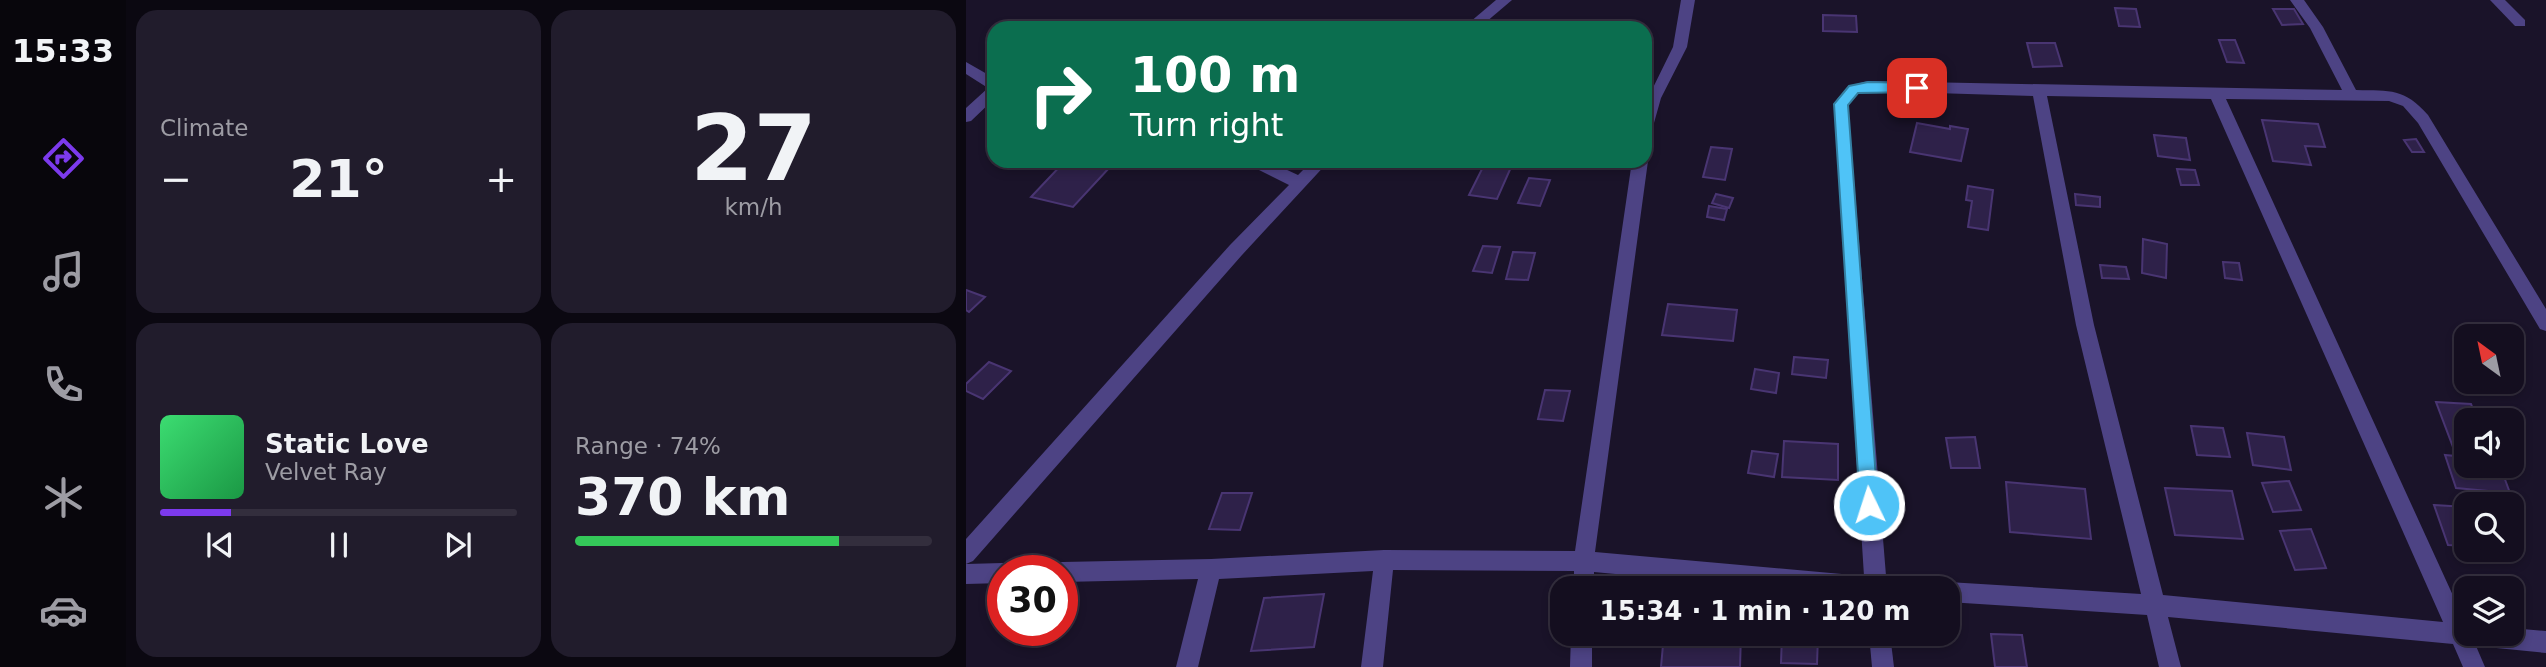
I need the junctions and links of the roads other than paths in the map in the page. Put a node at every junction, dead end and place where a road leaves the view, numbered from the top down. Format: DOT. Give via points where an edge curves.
graph roads {
  1 [pos="1504,0"];
  2 [pos="1688,0"];
  3 [pos="2297,0"];
  4 [pos="2497,0"];
  5 [pos="1478,21"];
  6 [pos="2520,23"];
  7 [pos="966,67"];
  8 [pos="987,80"];
  9 [pos="2039,91"];
  10 [pos="2215,91"];
  11 [pos="2351,94"];
  12 [pos="987,97"];
  13 [pos="1652,105"];
  14 [pos="966,117"];
  15 [pos="1269,168"];
  16 [pos="1314,168"];
  17 [pos="1639,168"];
  18 [pos="1300,183"];
  19 [pos="2546,324"];
  20 [pos="966,554"];
  21 [pos="1384,560"];
  22 [pos="1584,561"];
  23 [pos="1211,569"];
  24 [pos="1078,572"];
  25 [pos="966,573"];
  26 [pos="987,573"];
  27 [pos="1584,576"];
  28 [pos="1746,576"];
  29 [pos="1875,576"];
  30 [pos="1960,593"];
  31 [pos="2155,605"];
  32 [pos="2454,620"];
  33 [pos="2454,632"];
  34 [pos="2524,640"];
  35 [pos="2546,642"];
  36 [pos="1582,646"];
  37 [pos="1881,646"];
  38 [pos="2465,646"];
  39 [pos="1187,667"];
  40 [pos="1372,667"];
  41 [pos="1581,667"];
  42 [pos="1882,667"];
  43 [pos="2170,667"];
  44 [pos="2474,667"];
  1 -- 5 [label="street"];
  2 -- 13 [label="street" via="1681,47"];
  3 -- 11 [label="street"];
  4 -- 6 [label="street"];
  7 -- 8 [label="street"];
  9 -- 10 [label="street"];
  9 -- 29 [label="street" via="1868,86 1854,89 1841,104"];
  9 -- 31 [label="street" via="2085,325"];
  10 -- 11 [label="street"];
  10 -- 32 [label="street"];
  11 -- 19 [label="street" via="2399,98 2416,109"];
  12 -- 14 [label="street"];
  15 -- 18 [label="street"];
  16 -- 18 [label="street"];
  17 -- 22 [label="street"];
  18 -- 20 [label="street"];
  21 -- 22 [label="street"];
  21 -- 23 [label="street"];
  21 -- 40 [label="street"];
  22 -- 27 [label="street"];
  22 -- 28 [label="street"];
  23 -- 24 [label="street"];
  23 -- 39 [label="street"];
  25 -- 26 [label="street"];
  30 -- 31 [label="street"];
  31 -- 33 [label="street"];
  31 -- 43 [label="street"];
  34 -- 35 [label="street"];
  36 -- 41 [label="street"];
  37 -- 42 [label="street"];
  38 -- 44 [label="street"];
}
